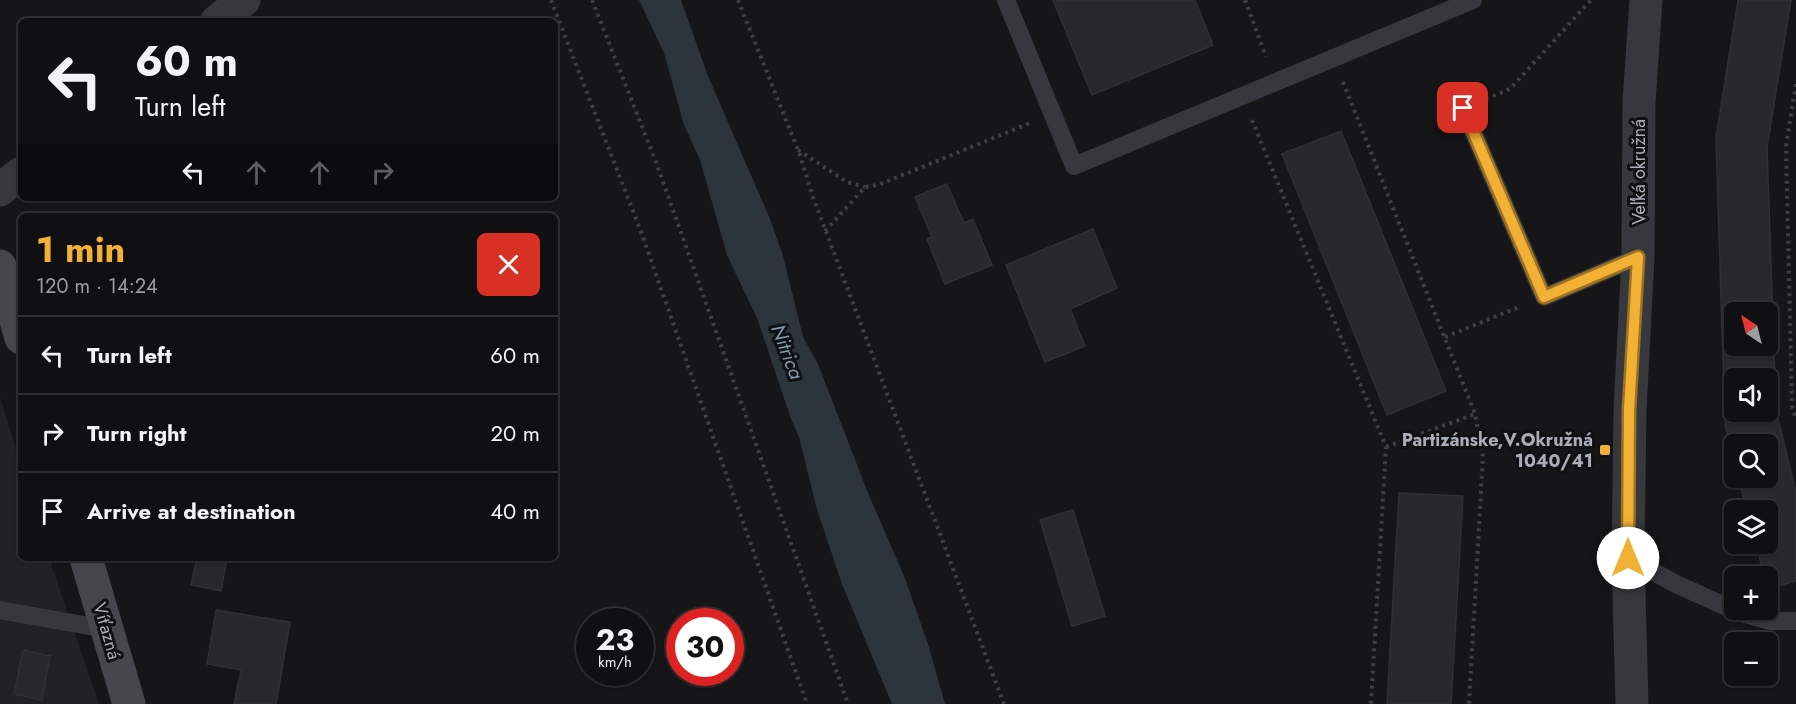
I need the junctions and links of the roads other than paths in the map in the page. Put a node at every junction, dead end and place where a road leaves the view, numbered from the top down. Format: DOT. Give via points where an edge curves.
graph roads {
  1 [pos="244,0"];
  2 [pos="1006,0"];
  3 [pos="1473,0"];
  4 [pos="1646,0"];
  5 [pos="221,18"];
  6 [pos="1463,108"];
  7 [pos="18,175"];
  8 [pos="0,190"];
  9 [pos="1638,257"];
  10 [pos="0,266"];
  11 [pos="18,328"];
  12 [pos="1628,558"];
  13 [pos="87,561"];
  14 [pos="0,610"];
  15 [pos="1796,621"];
  16 [pos="106,629"];
  17 [pos="129,704"];
  18 [pos="1632,704"];
  1 -- 5 [label="street"];
  2 -- 3 [label="lane" via="1074,166"];
  4 -- 9 [label="street, Veľká okružná" via="1639,102"];
  6 -- 9 [label="lane" via="1544,297"];
  7 -- 8 [label="street"];
  9 -- 12 [label="street, Veľká okružná" via="1629,410"];
  10 -- 11 [label="main road"];
  12 -- 15 [label="lane" via="1738,612 1772,621"];
  12 -- 18 [label="street, Veľká okružná"];
  13 -- 16 [label="main road, Víťazná"];
  14 -- 16 [label="lane"];
  16 -- 17 [label="main road, Víťazná"];
}
